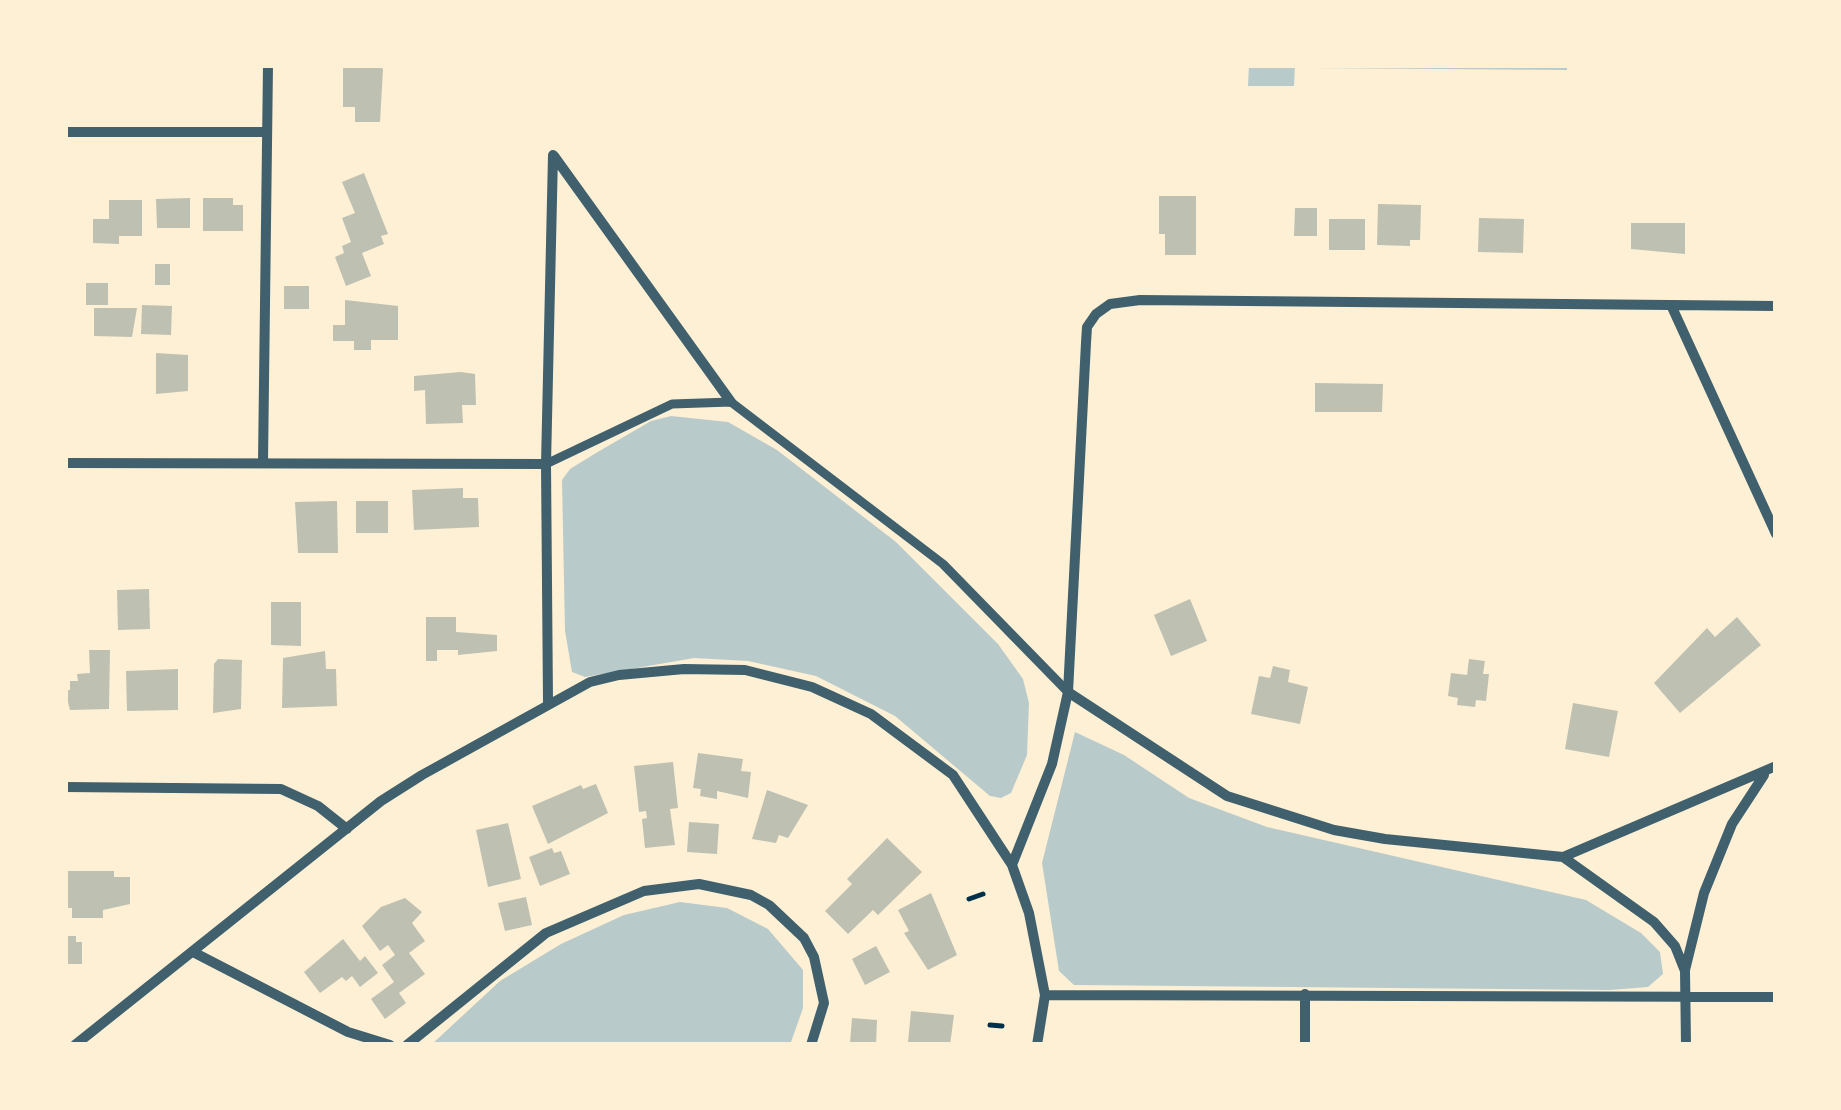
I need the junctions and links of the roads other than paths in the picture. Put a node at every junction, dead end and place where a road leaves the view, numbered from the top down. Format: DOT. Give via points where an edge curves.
graph roads {
  1 [pos="268,65"];
  2 [pos="65,132"];
  3 [pos="268,132"];
  4 [pos="1671,305"];
  5 [pos="1776,306"];
  6 [pos="731,402"];
  7 [pos="263,462"];
  8 [pos="65,463"];
  9 [pos="546,464"];
  10 [pos="1776,534"];
  11 [pos="1068,692"];
  12 [pos="548,702"];
  13 [pos="1776,766"];
  14 [pos="1764,774"];
  15 [pos="65,787"];
  16 [pos="347,829"];
  17 [pos="1563,857"];
  18 [pos="1012,865"];
  19 [pos="195,953"];
  20 [pos="1685,971"];
  21 [pos="1305,994"];
  22 [pos="1045,995"];
  23 [pos="1686,997"];
  24 [pos="1776,997"];
  25 [pos="75,1045"];
  26 [pos="390,1045"];
  27 [pos="407,1045"];
  28 [pos="811,1045"];
  29 [pos="1037,1045"];
  30 [pos="1305,1045"];
  31 [pos="1686,1045"];
  1 -- 3 [label="street"];
  2 -- 3 [label="street"];
  3 -- 7 [label="street"];
  4 -- 5 [label="street"];
  4 -- 10 [label="street"];
  4 -- 11 [label="street" via="1110,304 1096,314 1086,343"];
  6 -- 9 [label="street" via="672,404"];
  6 -- 9 [label="street" via="554,155"];
  6 -- 11 [label="street" via="943,564"];
  7 -- 8 [label="street"];
  7 -- 9 [label="street"];
  9 -- 12 [label="street"];
  11 -- 17 [label="street" via="1188,775 1278,814 1385,839"];
  11 -- 18 [label="street" via="1052,764"];
  12 -- 16 [label="street" via="422,774"];
  12 -- 18 [label="street" via="590,682 644,672 746,670 812,687 872,714 953,775"];
  13 -- 14 [label="street"];
  14 -- 17 [label="street"];
  14 -- 20 [label="street" via="1732,824 1704,893"];
  15 -- 16 [label="street" via="278,789 318,806"];
  16 -- 19 [label="street"];
  17 -- 20 [label="street" via="1654,922"];
  18 -- 22 [label="street"];
  19 -- 25 [label="street"];
  19 -- 26 [label="street" via="348,1032"];
  20 -- 23 [label="street"];
  21 -- 22 [label="street"];
  21 -- 23 [label="street"];
  21 -- 30 [label="street"];
  22 -- 29 [label="street"];
  23 -- 24 [label="street"];
  23 -- 31 [label="street"];
  27 -- 28 [label="street" via="546,934 644,891 699,884 751,895 804,938 824,1002"];
}
